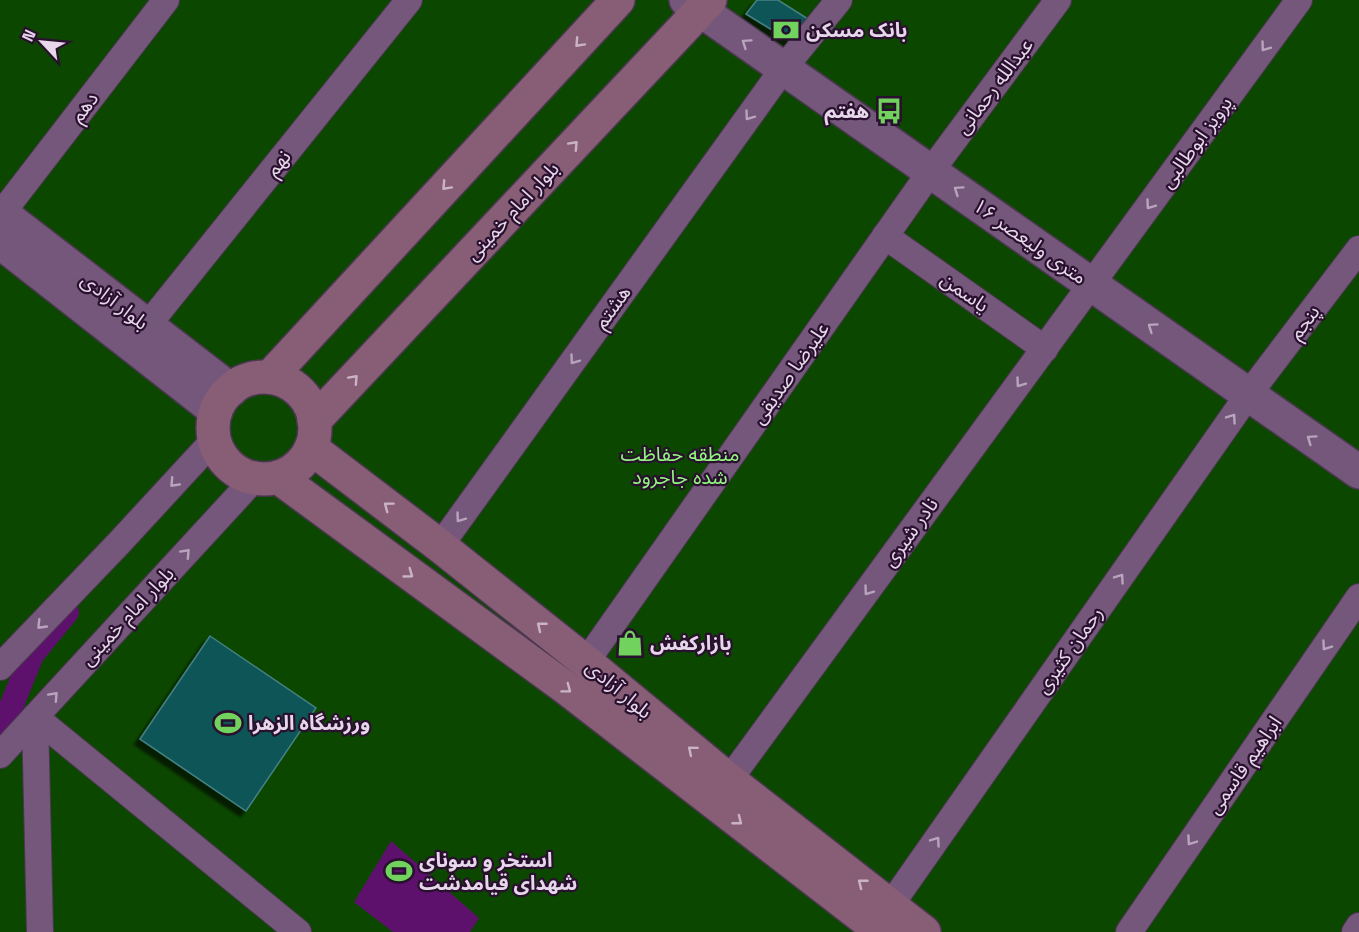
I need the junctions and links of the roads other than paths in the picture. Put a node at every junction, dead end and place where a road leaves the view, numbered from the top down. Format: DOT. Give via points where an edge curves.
graph roads {
  1 [pos="166,0"];
  2 [pos="410,0"];
  3 [pos="618,0"];
  4 [pos="839,0"];
  5 [pos="1058,0"];
  6 [pos="1299,0"];
  7 [pos="698,4"];
  8 [pos="783,69"];
  9 [pos="931,171"];
  10 [pos="1,222"];
  11 [pos="885,236"];
  12 [pos="1359,249"];
  13 [pos="1092,285"];
  14 [pos="147,326"];
  15 [pos="1045,349"];
  16 [pos="270,378"];
  17 [pos="1248,395"];
  18 [pos="220,414"];
  19 [pos="313,435"];
  20 [pos="1359,472"];
  21 [pos="266,478"];
  22 [pos="440,546"];
  23 [pos="1359,597"];
  24 [pos="586,662"];
  25 [pos="0,667"];
  26 [pos="35,717"];
  27 [pos="0,755"];
  28 [pos="729,780"];
  29 [pos="886,919"];
  30 [pos="1359,926"];
  31 [pos="40,932"];
  32 [pos="298,932"];
  33 [pos="924,932"];
  34 [pos="1129,932"];
  35 [pos="1354,932"];
  1 -- 10 [label="street, دهم"];
  2 -- 14 [label="street, نهم"];
  3 -- 16 [label="main road, one-way"];
  4 -- 8 [label="street, هشتم"];
  5 -- 9 [label="street, عبدالله رحمانی"];
  6 -- 13 [label="street, پرویز ابوطالبی, one-way"];
  8 -- 7 [label="street, ۱۶ متری ولیعصر, one-way"];
  19 -- 7 [label="main road, بلوار امام خمینی, one-way"];
  8 -- 9 [label="street, ۱۶ متری ولیعصر"];
  8 -- 22 [label="street, هشتم, one-way"];
  9 -- 11 [label="street, علیرضا صدیقی"];
  13 -- 9 [label="street, ۱۶ متری ولیعصر, one-way"];
  10 -- 14 [label="street, بلوار آزادی"];
  10 -- 18 [label="street, بلوار آزادی"];
  11 -- 15 [label="street, یاسمن"];
  11 -- 24 [label="street, علیرضا صدیقی"];
  12 -- 17 [label="street, پنجم"];
  13 -- 15 [label="street, نادر شیری"];
  17 -- 13 [label="street, ۱۶ متری ولیعصر, one-way"];
  14 -- 18 [label="street, بلوار آزادی"];
  15 -- 28 [label="street, نادر شیری, one-way"];
  16 -- 18 [label="main road" via="242,382"];
  16 -- 19 [label="main road" via="294,387 304,397 311,408"];
  20 -- 17 [label="street, ۱۶ متری ولیعصر, one-way"];
  29 -- 17 [label="street, رحمان کثیری, one-way"];
  18 -- 21 [label="main road" via="221,455 241,474"];
  18 -- 25 [label="street, one-way" via="119,543"];
  19 -- 21 [label="main road" via="297,466 288,473"];
  22 -- 19 [label="main road, بلوار آزادی, one-way"];
  26 -- 21 [label="street, بلوار امام خمینی, one-way"];
  21 -- 29 [label="main road, بلوار آزادی, one-way"];
  24 -- 22 [label="main road, بلوار آزادی, one-way"];
  23 -- 34 [label="street, ابراهیم قاسمی, one-way"];
  28 -- 24 [label="main road, بلوار آزادی, one-way"];
  26 -- 27 [label="street, بلوار امام خمینی"];
  26 -- 31 [label="street"];
  26 -- 32 [label="street"];
  29 -- 28 [label="main road, بلوار آزادی, one-way"];
  29 -- 33 [label="main road, بلوار آزادی"];
  30 -- 35 [label="street"];
}
